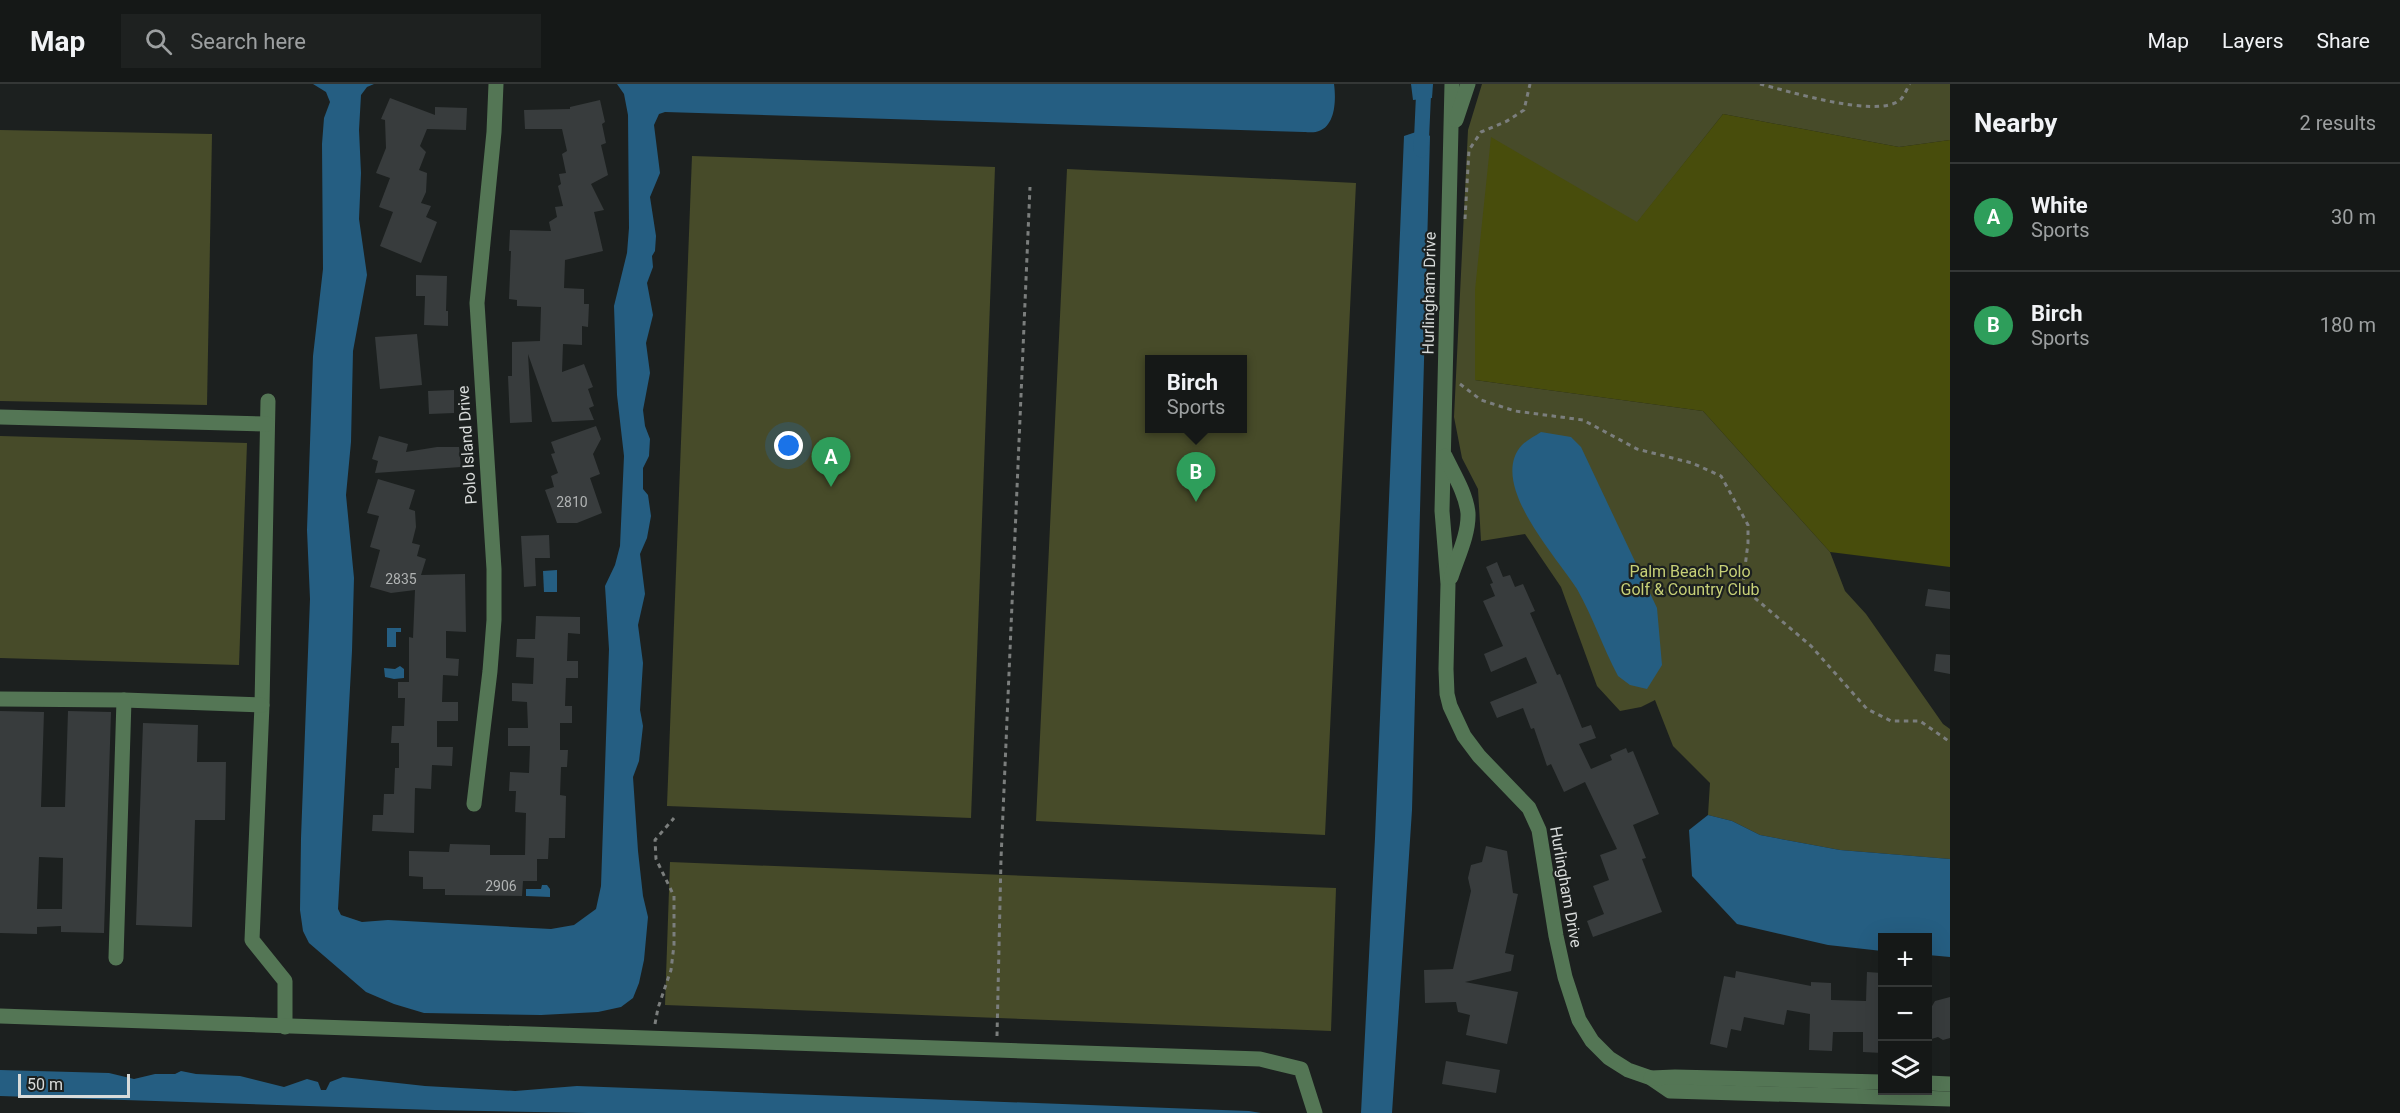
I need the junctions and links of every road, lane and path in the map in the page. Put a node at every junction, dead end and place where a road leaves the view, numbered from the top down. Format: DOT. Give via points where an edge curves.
graph roads {
  1 [pos="496,84"];
  2 [pos="1452,84"];
  3 [pos="1468,84"];
  4 [pos="1530,84"];
  5 [pos="1760,84"];
  6 [pos="1910,84"];
  7 [pos="1451,134"];
  8 [pos="1030,187"];
  9 [pos="1465,220"];
  10 [pos="1458,383"];
  11 [pos="268,400"];
  12 [pos="0,417"];
  13 [pos="267,424"];
  14 [pos="1443,453"];
  15 [pos="1448,584"];
  16 [pos="0,699"];
  17 [pos="124,700"];
  18 [pos="262,705"];
  19 [pos="1950,742"];
  20 [pos="474,804"];
  21 [pos="674,818"];
  22 [pos="116,958"];
  23 [pos="0,1016"];
  24 [pos="285,1027"];
  25 [pos="653,1037"];
  26 [pos="996,1050"];
  27 [pos="1651,1078"];
  28 [pos="1878,1082"];
  29 [pos="1932,1083"];
  30 [pos="1950,1084"];
  31 [pos="1950,1099"];
  32 [pos="1315,1113"];
  1 -- 20 [label="street, Polo Island Drive" via="477,303 494,620"];
  2 -- 7 [label="street, Hurlingham Drive"];
  3 -- 7 [label="street, Hurlingham Drive"];
  4 -- 9 [label="path" via="1524,110 1481,132 1469,150"];
  5 -- 6 [label="path" via="1859,107 1900,100"];
  7 -- 14 [label="street, Hurlingham Drive"];
  8 -- 26 [label="path"];
  10 -- 19 [label="path" via="1481,400 1515,411 1583,420 1637,449 1692,463 1721,476 1748,525 1743,583 1749,594 1811,646 1868,709 1892,721 1920,721"];
  11 -- 13 [label="street"];
  12 -- 13 [label="street"];
  13 -- 18 [label="street"];
  14 -- 15 [label="street, Hurlingham Drive" via="1442,511"];
  14 -- 15 [label="street, Hurlingham Drive" via="1462,490 1468,513"];
  15 -- 27 [label="street, Hurlingham Drive" via="1446,681 1450,706 1471,747 1514,790 1535,819 1560,956 1579,1020 1592,1041 1610,1058"];
  16 -- 17 [label="street"];
  17 -- 18 [label="street"];
  17 -- 22 [label="street"];
  18 -- 24 [label="street" via="252,940 285,981"];
  21 -- 25 [label="path" via="655,840 656,860 674,896 674,945"];
  23 -- 24 [label="street"];
  24 -- 25 [label="street"];
  25 -- 26 [label="street"];
  26 -- 32 [label="street" via="1260,1059 1301,1069"];
  27 -- 28 [label="street, Hurlingham Drive"];
  27 -- 31 [label="street, Hurlingham Drive" via="1670,1091"];
  29 -- 30 [label="street"];
}
